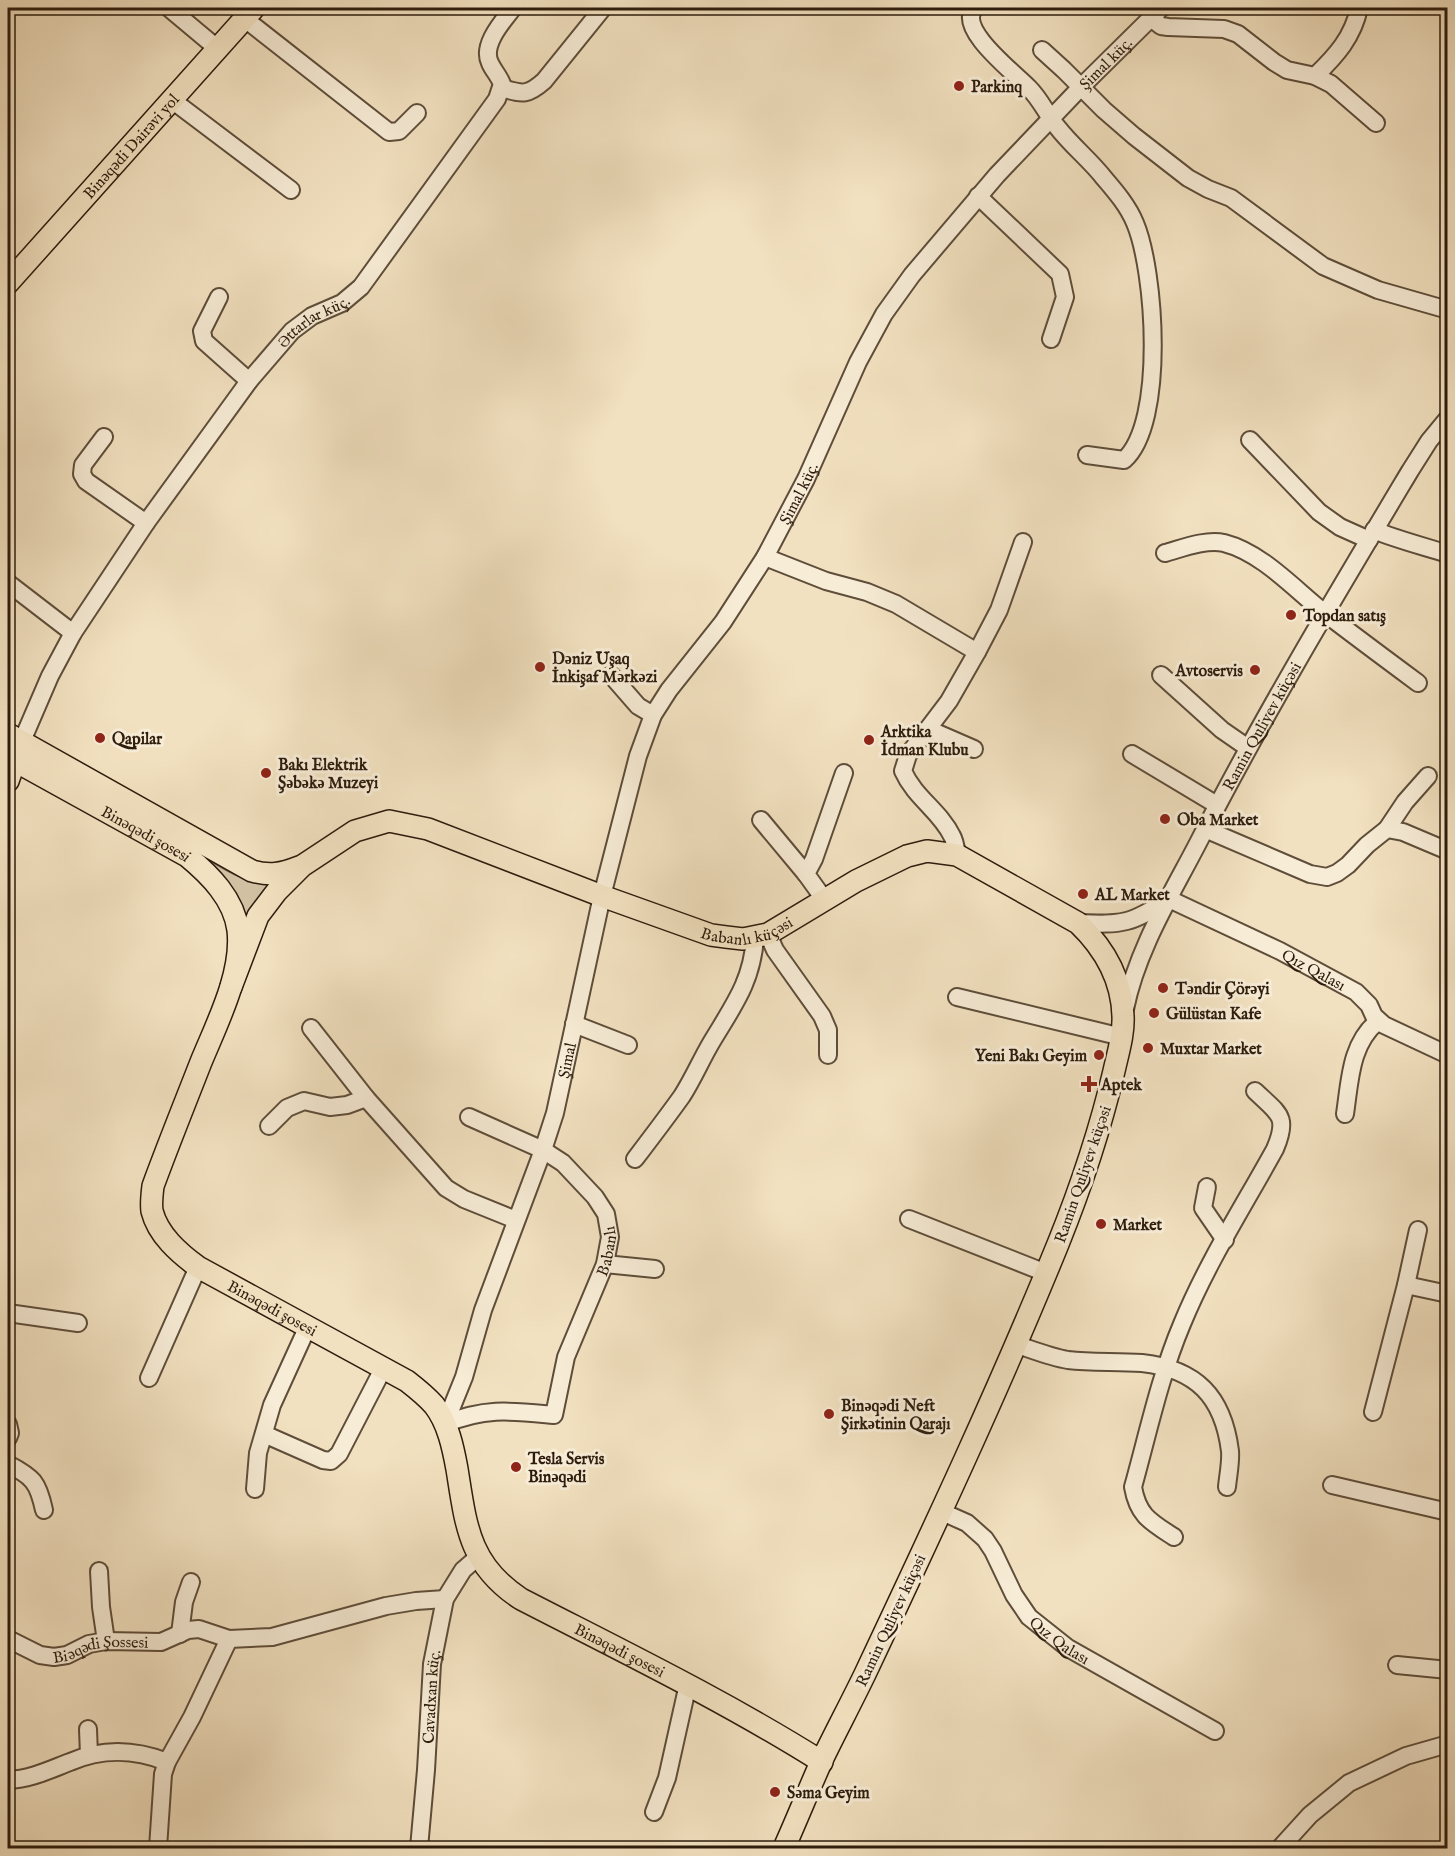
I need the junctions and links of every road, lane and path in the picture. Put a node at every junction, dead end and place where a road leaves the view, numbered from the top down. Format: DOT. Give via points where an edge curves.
graph roads {
  1 [pos="169,8"];
  2 [pos="513,8"];
  3 [pos="603,8"];
  4 [pos="975,8"];
  5 [pos="1359,8"];
  6 [pos="249,13"];
  7 [pos="1156,13"];
  8 [pos="218,49"];
  9 [pos="1042,50"];
  10 [pos="1315,76"];
  11 [pos="1081,87"];
  12 [pos="501,88"];
  13 [pos="172,100"];
  14 [pos="417,113"];
  15 [pos="1050,119"];
  16 [pos="1376,123"];
  17 [pos="291,190"];
  18 [pos="978,196"];
  19 [pos="8,283"];
  20 [pos="219,297"];
  21 [pos="1448,310"];
  22 [pos="1051,339"];
  23 [pos="249,381"];
  24 [pos="1448,418"];
  25 [pos="104,437"];
  26 [pos="1250,440"];
  27 [pos="1087,455"];
  28 [pos="146,523"];
  29 [pos="1371,536"];
  30 [pos="1023,542"];
  31 [pos="1165,553"];
  32 [pos="1448,554"];
  33 [pos="765,556"];
  34 [pos="8,583"];
  35 [pos="1326,614"];
  36 [pos="73,633"];
  37 [pos="978,652"];
  38 [pos="611,675"];
  39 [pos="1161,675"];
  40 [pos="1418,683"];
  41 [pos="653,715"];
  42 [pos="928,729"];
  43 [pos="13,748"];
  44 [pos="1248,748"];
  45 [pos="974,749"];
  46 [pos="1132,754"];
  47 [pos="844,773"];
  48 [pos="1428,776"];
  49 [pos="8,781"];
  50 [pos="1217,805"];
  51 [pos="761,820"];
  52 [pos="1205,829"];
  53 [pos="1387,829"];
  54 [pos="1448,851"];
  55 [pos="957,855"];
  56 [pos="302,866"];
  57 [pos="806,874"];
  58 [pos="602,896"];
  59 [pos="824,899"];
  60 [pos="1169,899"];
  61 [pos="1078,923"];
  62 [pos="761,936"];
  63 [pos="231,987"];
  64 [pos="957,997"];
  65 [pos="1378,1021"];
  66 [pos="574,1024"];
  67 [pos="1123,1026"];
  68 [pos="311,1028"];
  69 [pos="628,1045"];
  70 [pos="828,1055"];
  71 [pos="1448,1055"];
  72 [pos="1255,1091"];
  73 [pos="366,1098"];
  74 [pos="1344,1114"];
  75 [pos="469,1117"];
  76 [pos="269,1125"];
  77 [pos="543,1150"];
  78 [pos="635,1159"];
  79 [pos="1207,1187"];
  80 [pos="909,1219"];
  81 [pos="516,1220"];
  82 [pos="1418,1230"];
  83 [pos="1225,1240"];
  84 [pos="605,1264"];
  85 [pos="198,1267"];
  86 [pos="655,1269"];
  87 [pos="1046,1273"];
  88 [pos="1406,1285"];
  89 [pos="1448,1294"];
  90 [pos="8,1313"];
  91 [pos="78,1323"];
  92 [pos="308,1326"];
  93 [pos="1015,1344"];
  94 [pos="384,1367"];
  95 [pos="1167,1367"];
  96 [pos="149,1378"];
  97 [pos="1372,1412"];
  98 [pos="8,1424"];
  99 [pos="445,1424"];
  100 [pos="264,1434"];
  101 [pos="8,1438"];
  102 [pos="8,1464"];
  103 [pos="1332,1485"];
  104 [pos="1227,1487"];
  105 [pos="255,1489"];
  106 [pos="44,1510"];
  107 [pos="940,1511"];
  108 [pos="1448,1512"];
  109 [pos="1174,1537"];
  110 [pos="478,1557"];
  111 [pos="99,1571"];
  112 [pos="191,1582"];
  113 [pos="445,1599"];
  114 [pos="180,1634"];
  115 [pos="8,1639"];
  116 [pos="229,1639"];
  117 [pos="106,1641"];
  118 [pos="1397,1665"];
  119 [pos="1448,1670"];
  120 [pos="688,1684"];
  121 [pos="88,1729"];
  122 [pos="1215,1731"];
  123 [pos="1448,1744"];
  124 [pos="88,1755"];
  125 [pos="167,1762"];
  126 [pos="822,1762"];
  127 [pos="8,1780"];
  128 [pos="654,1812"];
  129 [pos="158,1848"];
  130 [pos="419,1848"];
  131 [pos="784,1848"];
  132 [pos="1280,1848"];
  1 -- 8 [label="street"];
  2 -- 12 [label="street" via="487,53"];
  3 -- 12 [label="street" via="536,88 523,94"];
  4 -- 15 [label="street" via="970,19 982,42 1029,88"];
  5 -- 10 [label="street" via="1349,37"];
  6 -- 8 [label="main road, Binəqədi Dairəvi yol"];
  6 -- 14 [label="street" via="389,132 399,131"];
  7 -- 10 [label="street" via="1161,26 1224,29 1238,34 1287,70"];
  7 -- 11 [label="street, Şimal küç."];
  8 -- 13 [label="main road, Binəqədi Dairəvi yol"];
  9 -- 11 [label="street"];
  10 -- 16 [label="street" via="1331,84"];
  11 -- 15 [label="street, Şimal küç."];
  11 -- 21 [label="street" via="1188,178 1238,202 1323,266 1378,290"];
  12 -- 23 [label="street, Əttarlar küç." via="497,99 360,287 342,303 312,316 292,331"];
  13 -- 17 [label="street"];
  13 -- 19 [label="main road, Binəqədi Dairəvi yol"];
  15 -- 18 [label="street, Şimal küç."];
  15 -- 27 [label="street" via="1122,199 1135,222 1150,299 1153,362 1141,431 1124,460"];
  18 -- 22 [label="street" via="1060,274 1065,297"];
  18 -- 33 [label="street, Şimal küç." via="884,314"];
  20 -- 23 [label="street" via="202,336"];
  23 -- 28 [label="street, Əttarlar küç."];
  24 -- 29 [label="street, Ramin Quliyev küçəsi" via="1424,448"];
  25 -- 28 [label="street" via="82,474"];
  26 -- 29 [label="street" via="1319,512 1340,527"];
  28 -- 36 [label="street, Əttarlar küç."];
  29 -- 32 [label="street" via="1412,542"];
  29 -- 35 [label="street, Ramin Quliyev küçəsi"];
  30 -- 37 [label="street" via="999,610"];
  31 -- 35 [label="street" via="1223,543 1265,565"];
  33 -- 37 [label="street" via="896,604"];
  33 -- 41 [label="street, Şimal küç." via="723,622"];
  34 -- 36 [label="street"];
  35 -- 40 [label="street"];
  35 -- 44 [label="street, Ramin Quliyev küçəsi"];
  36 -- 43 [label="street, Əttarlar küç."];
  37 -- 42 [label="street"];
  38 -- 41 [label="street" via="638,706"];
  39 -- 44 [label="street"];
  41 -- 58 [label="street, Şimal küç." via="638,756"];
  42 -- 45 [label="street"];
  42 -- 55 [label="street" via="908,755 903,771 915,793 954,837"];
  43 -- 49 [label="main road"];
  43 -- 56 [label="main road, Binəqədi şosesi" via="252,870 279,874"];
  43 -- 63 [label="main road, Binəqədi şosesi" via="202,868 224,894 238,930"];
  44 -- 50 [label="street, Ramin Quliyev küçəsi"];
  46 -- 50 [label="street"];
  47 -- 57 [label="street"];
  48 -- 53 [label="street"];
  50 -- 52 [label="street, Ramin Quliyev küçəsi"];
  51 -- 57 [label="street"];
  52 -- 53 [label="street" via="1327,877 1348,865"];
  52 -- 60 [label="street, Ramin Quliyev küçəsi"];
  53 -- 54 [label="street"];
  55 -- 59 [label="main road, Babanlı küçəsi" via="927,851 907,855"];
  55 -- 61 [label="main road, Babanlı küçəsi"];
  56 -- 58 [label="main road, Babanlı küçəsi" via="355,831 389,821 428,829"];
  56 -- 63 [label="main road" via="265,904"];
  57 -- 59 [label="street"];
  58 -- 62 [label="main road, Babanlı küçəsi" via="711,934 743,939"];
  58 -- 66 [label="street, Şimal"];
  59 -- 62 [label="main road, Babanlı küçəsi" via="787,925"];
  60 -- 61 [label="street" via="1128,922"];
  60 -- 65 [label="street, Qız Qalası" via="1356,992"];
  60 -- 67 [label="street, Ramin Quliyev küçəsi" via="1135,972"];
  61 -- 67 [label="main road, Babanlı küçəsi" via="1105,953 1117,982"];
  62 -- 70 [label="street" via="822,1016 828,1030"];
  62 -- 78 [label="street" via="745,984 727,1020 683,1095"];
  63 -- 85 [label="main road, Binəqədi şosesi" via="153,1186 152,1210 159,1227 172,1245"];
  64 -- 67 [label="street"];
  65 -- 71 [label="street, Qız Qalası"];
  65 -- 74 [label="street" via="1367,1030 1355,1051"];
  66 -- 69 [label="street"];
  66 -- 77 [label="street, Şimal"];
  67 -- 87 [label="main road, Ramin Quliyev küçəsi" via="1107,1103 1089,1163"];
  68 -- 73 [label="street"];
  72 -- 83 [label="street" via="1281,1119 1282,1132"];
  73 -- 76 [label="street" via="330,1107 304,1101 287,1108"];
  73 -- 81 [label="street" via="446,1188"];
  75 -- 77 [label="street, Babanlı"];
  77 -- 81 [label="street, Şimal"];
  77 -- 84 [label="street, Babanlı" via="562,1163 606,1214 610,1237"];
  79 -- 83 [label="street" via="1203,1208"];
  80 -- 87 [label="street"];
  81 -- 99 [label="street, Şimal"];
  82 -- 88 [label="street"];
  83 -- 95 [label="street" via="1185,1316"];
  84 -- 86 [label="street"];
  84 -- 99 [label="street, Babanlı" via="566,1357 554,1415 482,1412"];
  85 -- 92 [label="main road, Binəqədi şosesi"];
  85 -- 96 [label="street"];
  87 -- 93 [label="main road, Ramin Quliyev küçəsi"];
  88 -- 89 [label="street"];
  88 -- 97 [label="street"];
  90 -- 91 [label="street"];
  92 -- 94 [label="main road, Binəqədi şosesi"];
  92 -- 100 [label="street" via="272,1405"];
  93 -- 95 [label="street" via="1055,1358"];
  93 -- 107 [label="main road, Ramin Quliyev küçəsi"];
  94 -- 99 [label="main road, Binəqədi şosesi" via="420,1391"];
  94 -- 100 [label="street" via="339,1454 331,1461"];
  95 -- 104 [label="street" via="1192,1378 1216,1403 1230,1452"];
  95 -- 109 [label="street" via="1132,1487 1136,1504 1151,1522"];
  98 -- 101 [label="street"];
  99 -- 110 [label="main road, Binəqədi şosesi" via="467,1526"];
  100 -- 105 [label="street"];
  102 -- 106 [label="street" via="31,1478 39,1489"];
  103 -- 108 [label="street"];
  107 -- 122 [label="street, Qız Qalası" via="967,1523 985,1539 1014,1595 1029,1617 1045,1630 1068,1648"];
  107 -- 126 [label="main road, Ramin Quliyev küçəsi"];
  110 -- 113 [label="street, Cavadxan küç." via="463,1570"];
  110 -- 120 [label="main road, Binəqədi şosesi" via="500,1584 520,1599"];
  111 -- 117 [label="street"];
  112 -- 114 [label="street"];
  113 -- 116 [label="street, Biəqədi Şossesi" via="386,1606 272,1637"];
  113 -- 130 [label="street, Cavadxan küç." via="432,1664"];
  114 -- 116 [label="street, Biəqədi Şossesi" via="199,1629"];
  114 -- 117 [label="street, Biəqədi Şossesi" via="161,1642"];
  115 -- 117 [label="street, Biəqədi Şossesi" via="54,1657"];
  116 -- 125 [label="street"];
  118 -- 119 [label="street"];
  120 -- 126 [label="main road, Binəqədi şosesi"];
  120 -- 128 [label="street" via="667,1778"];
  121 -- 124 [label="street"];
  123 -- 132 [label="street" via="1406,1756 1349,1783 1310,1815"];
  124 -- 125 [label="street" via="129,1751"];
  124 -- 127 [label="street" via="45,1773"];
  125 -- 129 [label="street"];
  126 -- 131 [label="main road, Ramin Quliyev küçəsi"];
}
